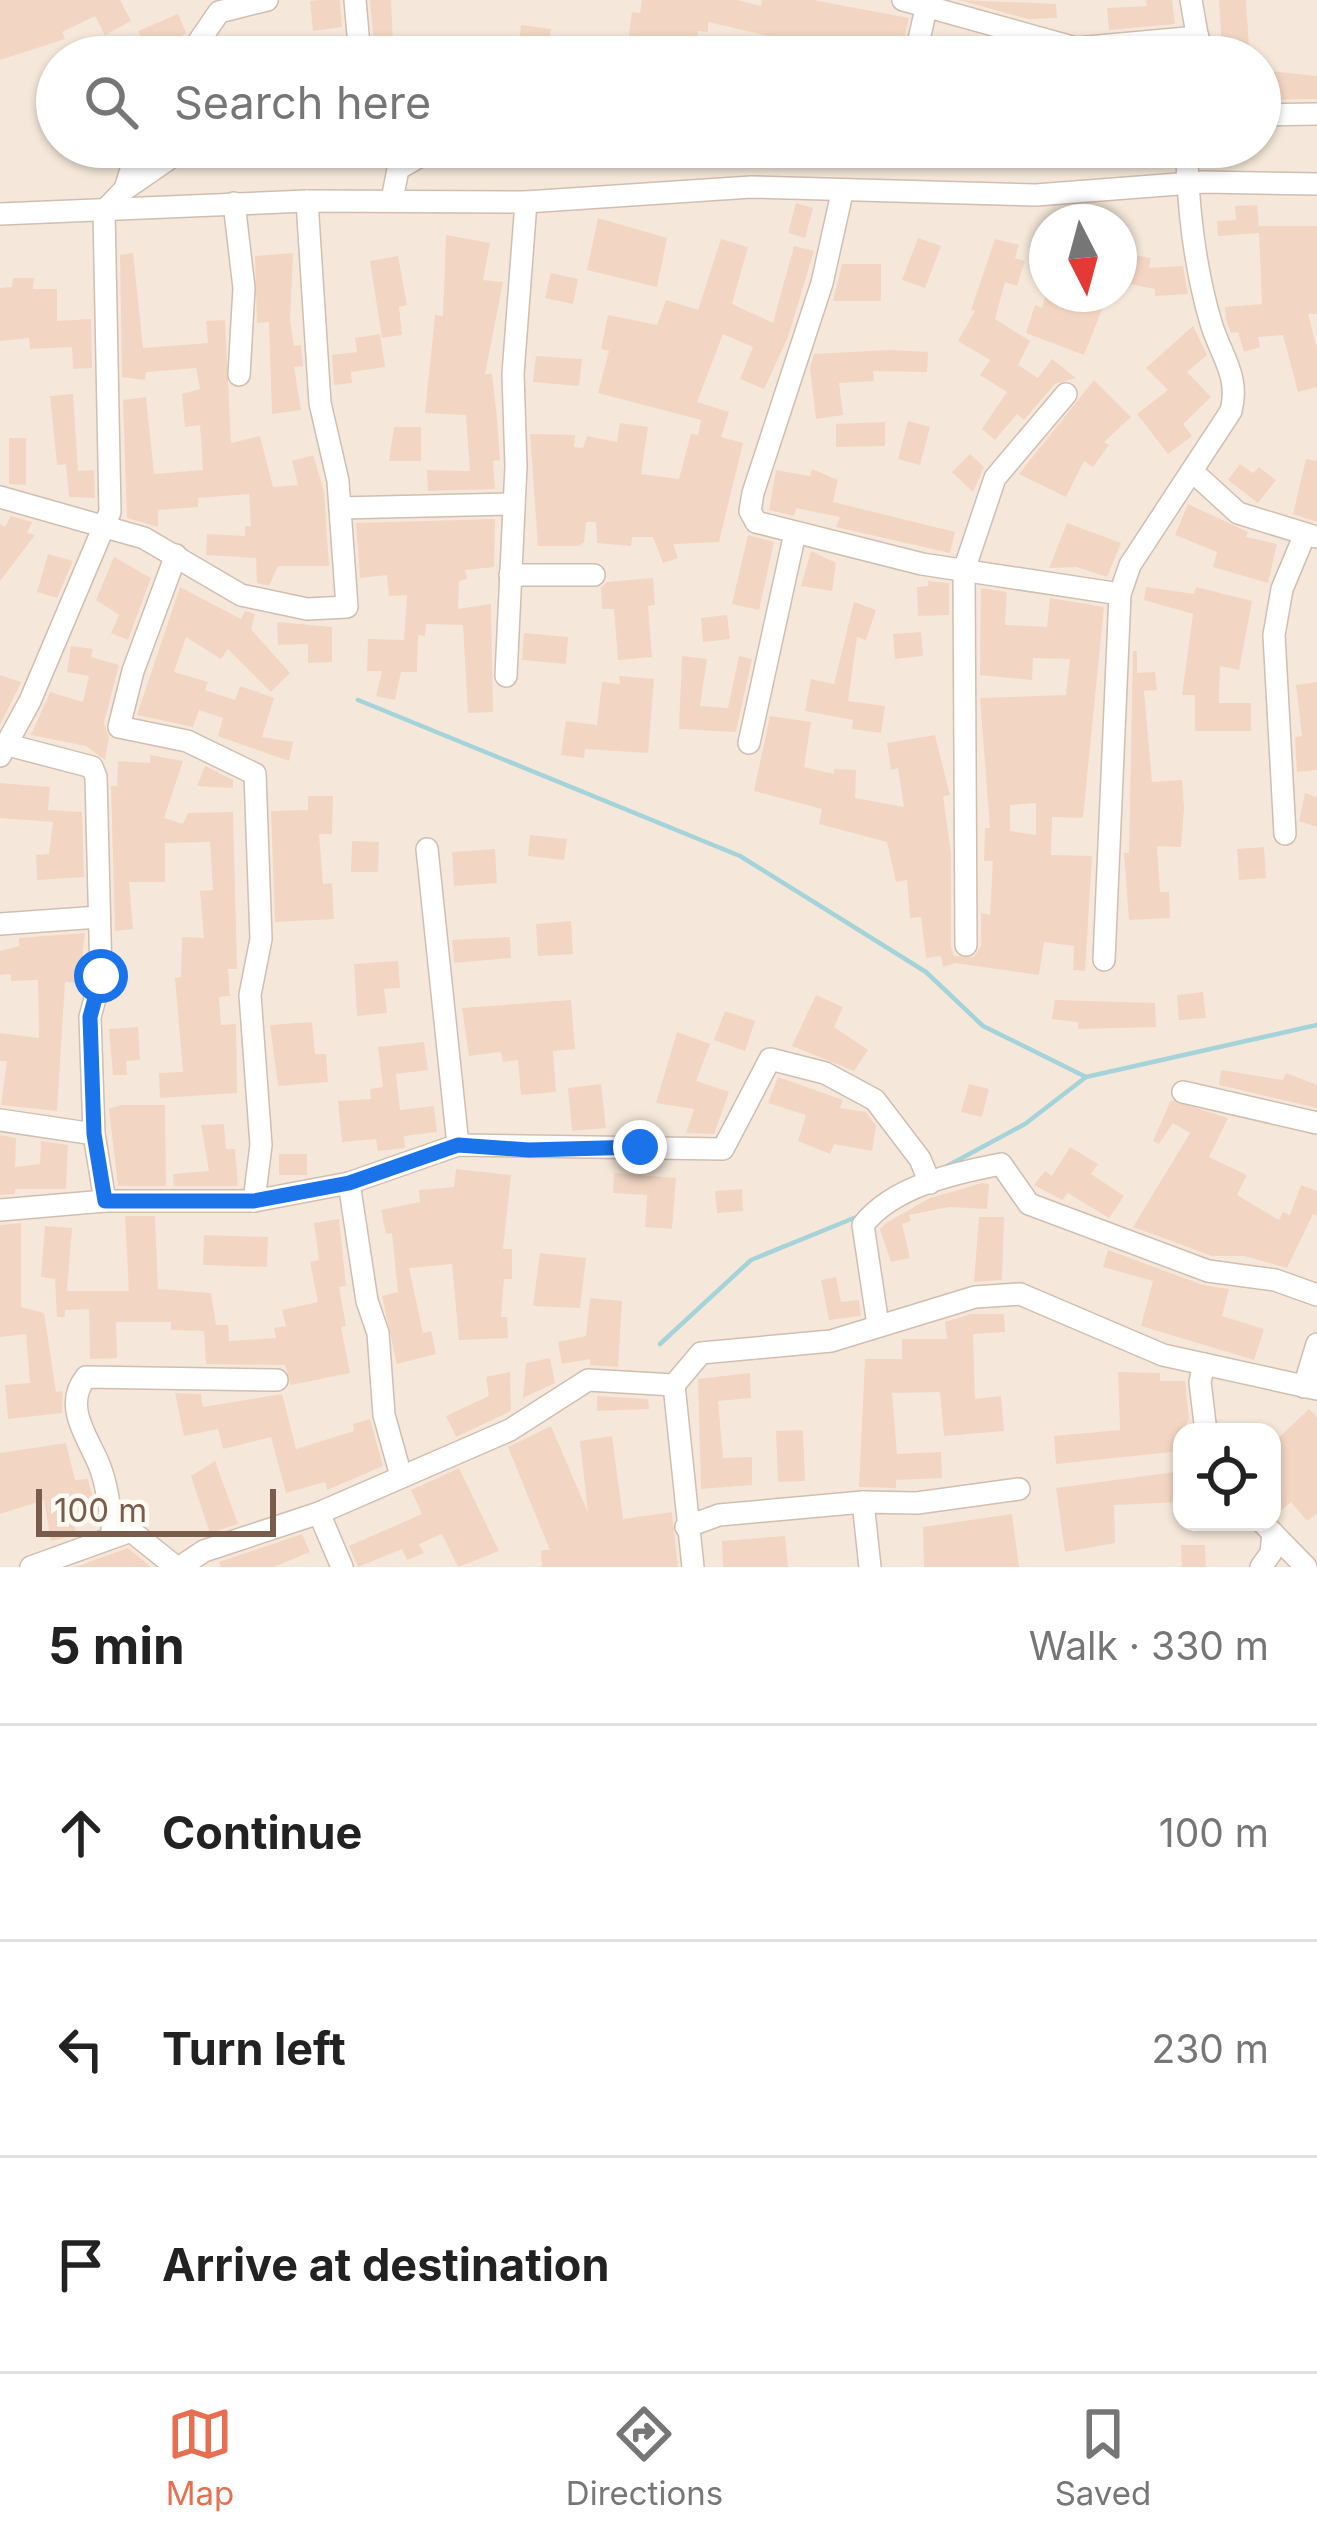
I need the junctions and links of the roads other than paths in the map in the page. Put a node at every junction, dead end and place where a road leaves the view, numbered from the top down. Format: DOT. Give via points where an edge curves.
graph roads {
  1 [pos="267,0"];
  2 [pos="355,0"];
  3 [pos="902,0"];
  4 [pos="1191,0"];
  5 [pos="927,4"];
  6 [pos="207,9"];
  7 [pos="358,36"];
  8 [pos="920,36"];
  9 [pos="1035,36"];
  10 [pos="1197,36"];
  11 [pos="1317,114"];
  12 [pos="1281,115"];
  13 [pos="131,168"];
  14 [pos="155,168"];
  15 [pos="400,168"];
  16 [pos="1187,168"];
  17 [pos="1187,184"];
  18 [pos="1317,184"];
  19 [pos="124,189"];
  20 [pos="842,193"];
  21 [pos="392,200"];
  22 [pos="307,201"];
  23 [pos="526,202"];
  24 [pos="233,203"];
  25 [pos="104,212"];
  26 [pos="0,214"];
  27 [pos="239,375"];
  28 [pos="1066,394"];
  29 [pos="1192,471"];
  30 [pos="0,497"];
  31 [pos="513,504"];
  32 [pos="340,508"];
  33 [pos="99,530"];
  34 [pos="796,533"];
  35 [pos="1311,535"];
  36 [pos="176,554"];
  37 [pos="964,570"];
  38 [pos="594,574"];
  39 [pos="510,575"];
  40 [pos="1120,594"];
  41 [pos="506,676"];
  42 [pos="749,743"];
  43 [pos="4,750"];
  44 [pos="1285,834"];
  45 [pos="427,848"];
  46 [pos="99,917"];
  47 [pos="0,923"];
  48 [pos="966,945"];
  49 [pos="1104,960"];
  50 [pos="1183,1091"];
  51 [pos="0,1120"];
  52 [pos="1317,1123"];
  53 [pos="94,1134"];
  54 [pos="458,1145"];
  55 [pos="349,1183"];
  56 [pos="930,1183"];
  57 [pos="105,1201"];
  58 [pos="254,1201"];
  59 [pos="0,1210"];
  60 [pos="1317,1295"];
  61 [pos="878,1325"];
  62 [pos="1317,1344"];
  63 [pos="1204,1364"];
  64 [pos="277,1380"];
  65 [pos="674,1385"];
  66 [pos="1311,1388"];
  67 [pos="1205,1423"];
  68 [pos="401,1476"];
  69 [pos="1019,1489"];
  70 [pos="863,1502"];
  71 [pos="319,1513"];
  72 [pos="686,1528"];
  73 [pos="1268,1531"];
  74 [pos="1272,1531"];
  75 [pos="113,1534"];
  76 [pos="31,1567"];
  77 [pos="178,1567"];
  78 [pos="342,1567"];
  79 [pos="693,1567"];
  80 [pos="870,1567"];
  81 [pos="1261,1567"];
  82 [pos="1306,1567"];
  1 -- 6 [label="street"];
  2 -- 7 [label="street"];
  3 -- 5 [label="street"];
  4 -- 10 [label="street"];
  5 -- 8 [label="street"];
  5 -- 9 [label="street"];
  11 -- 12 [label="street"];
  13 -- 19 [label="street"];
  14 -- 19 [label="street"];
  15 -- 21 [label="street"];
  16 -- 17 [label="street"];
  17 -- 18 [label="street"];
  17 -- 20 [label="street" via="1036,195"];
  17 -- 29 [label="street" via="1210,320 1235,394"];
  19 -- 25 [label="street"];
  20 -- 23 [label="street" via="751,188"];
  20 -- 34 [label="street" via="750,511 757,521"];
  21 -- 22 [label="street"];
  21 -- 23 [label="street"];
  22 -- 24 [label="street"];
  22 -- 32 [label="street" via="320,404"];
  23 -- 31 [label="street"];
  24 -- 25 [label="street"];
  24 -- 27 [label="street" via="244,288"];
  25 -- 26 [label="street"];
  25 -- 33 [label="street" via="113,496"];
  28 -- 37 [label="street" via="995,478"];
  29 -- 35 [label="street" via="1238,512"];
  29 -- 40 [label="street" via="1130,565"];
  30 -- 33 [label="street"];
  31 -- 32 [label="street"];
  31 -- 39 [label="street"];
  32 -- 36 [label="street" via="346,607 241,595"];
  33 -- 36 [label="street" via="129,533"];
  33 -- 43 [label="street"];
  34 -- 37 [label="street"];
  34 -- 42 [label="street"];
  35 -- 44 [label="street" via="1282,589 1274,635"];
  36 -- 58 [label="street" via="119,727 187,741 255,774 261,939 250,995 261,1145"];
  37 -- 40 [label="street"];
  37 -- 48 [label="street"];
  38 -- 39 [label="street"];
  39 -- 41 [label="street"];
  40 -- 49 [label="street"];
  43 -- 46 [label="street" via="92,767"];
  45 -- 54 [label="street"];
  46 -- 47 [label="street"];
  46 -- 53 [label="street" via="101,976 90,1003"];
  50 -- 52 [label="street"];
  51 -- 53 [label="street"];
  53 -- 57 [label="street"];
  54 -- 55 [label="street"];
  54 -- 56 [label="street" via="723,1149 770,1059 790,1060 875,1100"];
  55 -- 58 [label="street"];
  55 -- 68 [label="street" via="378,1333 384,1415"];
  56 -- 60 [label="street" via="1001,1164 1029,1204 1208,1271"];
  56 -- 61 [label="street" via="876,1208 863,1225"];
  57 -- 58 [label="street"];
  57 -- 59 [label="street"];
  61 -- 63 [label="street" via="1020,1294 1133,1346"];
  61 -- 65 [label="street" via="831,1341 701,1353"];
  62 -- 66 [label="street"];
  63 -- 66 [label="street"];
  63 -- 67 [label="street"];
  64 -- 75 [label="street" via="86,1377 76,1396 79,1420 100,1466"];
  65 -- 68 [label="street" via="588,1380 510,1430"];
  65 -- 72 [label="street"];
  68 -- 71 [label="street"];
  69 -- 70 [label="street"];
  70 -- 72 [label="street" via="719,1515"];
  70 -- 80 [label="street"];
  71 -- 77 [label="street" via="203,1551"];
  71 -- 78 [label="street"];
  72 -- 79 [label="street"];
  73 -- 81 [label="street" via="1271,1553"];
  74 -- 82 [label="street"];
  75 -- 76 [label="street"];
  75 -- 77 [label="street" via="140,1533"];
}
